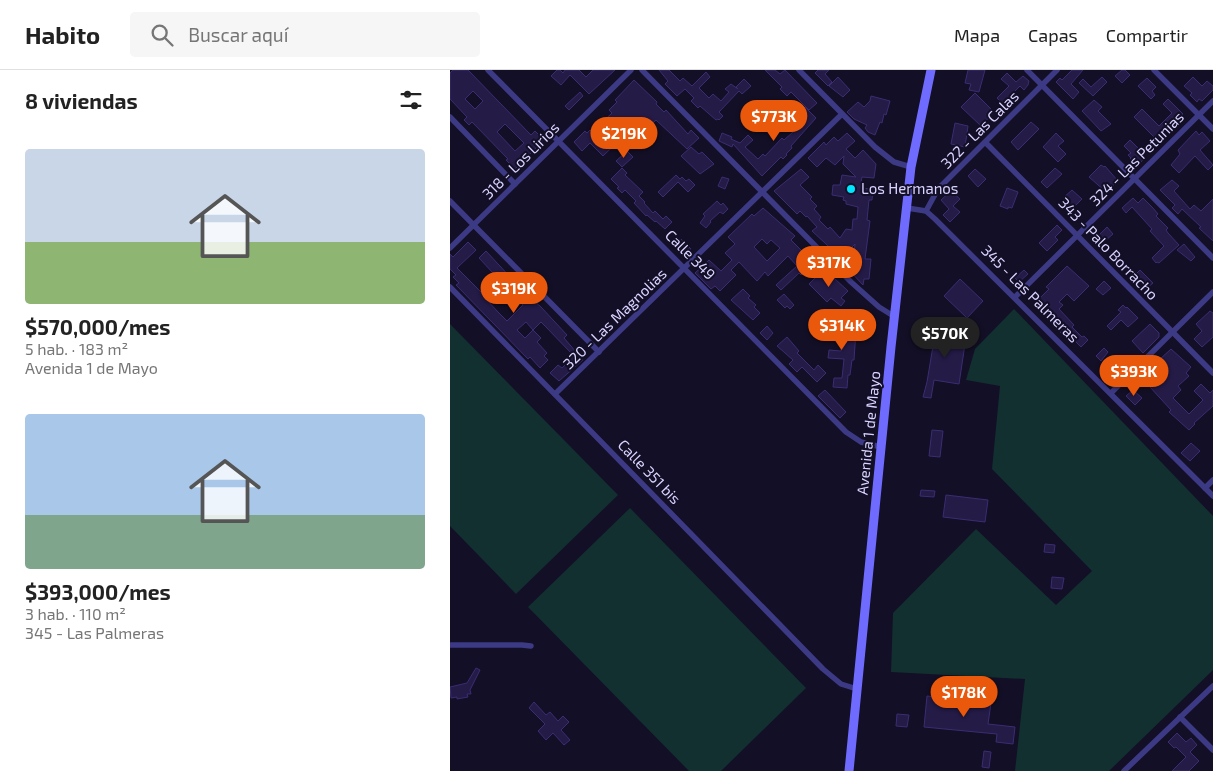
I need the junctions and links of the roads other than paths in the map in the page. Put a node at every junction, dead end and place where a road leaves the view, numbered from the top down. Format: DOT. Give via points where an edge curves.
graph roads {
  1 [pos="488,70"];
  2 [pos="631,70"];
  3 [pos="642,70"];
  4 [pos="799,70"];
  5 [pos="931,70"];
  6 [pos="1027,70"];
  7 [pos="1057,70"];
  8 [pos="1154,70"];
  9 [pos="1042,85"];
  10 [pos="1213,101"];
  11 [pos="842,114"];
  12 [pos="1199,115"];
  13 [pos="450,117"];
  14 [pos="1213,129"];
  15 [pos="559,141"];
  16 [pos="986,142"];
  17 [pos="911,167"];
  18 [pos="1134,180"];
  19 [pos="515,184"];
  20 [pos="762,192"];
  21 [pos="450,201"];
  22 [pos="907,208"];
  23 [pos="926,211"];
  24 [pos="474,225"];
  25 [pos="1077,235"];
  26 [pos="450,248"];
  27 [pos="1213,258"];
  28 [pos="685,267"];
  29 [pos="450,287"];
  30 [pos="1213,292"];
  31 [pos="1014,296"];
  32 [pos="895,316"];
  33 [pos="1172,333"];
  34 [pos="599,352"];
  35 [pos="1213,373"];
  36 [pos="1111,393"];
  37 [pos="555,394"];
  38 [pos="881,448"];
  39 [pos="1213,480"];
  40 [pos="1205,488"];
  41 [pos="1213,496"];
  42 [pos="450,645"];
  43 [pos="531,646"];
  44 [pos="1213,686"];
  45 [pos="857,689"];
  46 [pos="1180,717"];
  47 [pos="1213,750"];
  48 [pos="849,771"];
  49 [pos="1124,771"];
  1 -- 15 [label="street, Calle 349"];
  2 -- 15 [label="street, 318 - Los Lirios"];
  3 -- 20 [label="street"];
  4 -- 11 [label="street"];
  5 -- 17 [label="main road, Avenida 1 de Mayo"];
  6 -- 9 [label="street"];
  7 -- 9 [label="street, 322 - Las Calas"];
  8 -- 12 [label="street"];
  9 -- 16 [label="street, 322 - Las Calas"];
  9 -- 18 [label="street"];
  10 -- 12 [label="street, 324 - Las Petunias"];
  11 -- 17 [label="street" via="887,157"];
  11 -- 20 [label="street, 320 - Las Magnolias"];
  12 -- 14 [label="street"];
  12 -- 18 [label="street, 324 - Las Petunias"];
  13 -- 19 [label="street"];
  15 -- 19 [label="street, 318 - Los Lirios"];
  15 -- 28 [label="street, Calle 349"];
  16 -- 23 [label="street, 322 - Las Calas" via="938,189"];
  16 -- 25 [label="street, 343 - Palo Borracho"];
  17 -- 22 [label="main road, Avenida 1 de Mayo"];
  18 -- 25 [label="street, 324 - Las Petunias"];
  18 -- 27 [label="street"];
  19 -- 24 [label="street, 318 - Los Lirios"];
  20 -- 28 [label="street, 320 - Las Magnolias"];
  20 -- 32 [label="street" via="851,282 879,307"];
  21 -- 24 [label="street"];
  22 -- 23 [label="street"];
  22 -- 32 [label="main road, Avenida 1 de Mayo"];
  23 -- 31 [label="street, 345 - Las Palmeras"];
  24 -- 26 [label="street, 318 - Los Lirios"];
  24 -- 34 [label="street"];
  25 -- 31 [label="street, 324 - Las Petunias"];
  25 -- 33 [label="street, 343 - Palo Borracho"];
  28 -- 34 [label="street, 320 - Las Magnolias"];
  28 -- 38 [label="street, Calle 349" via="846,432 861,442"];
  29 -- 37 [label="street, Calle 351 bis"];
  30 -- 33 [label="street"];
  31 -- 36 [label="street, 345 - Las Palmeras"];
  32 -- 38 [label="main road, Avenida 1 de Mayo"];
  33 -- 35 [label="street, 343 - Palo Borracho"];
  33 -- 36 [label="street"];
  34 -- 37 [label="street, 320 - Las Magnolias"];
  36 -- 40 [label="street, 345 - Las Palmeras"];
  37 -- 45 [label="street, Calle 351 bis" via="830,674 841,684"];
  38 -- 45 [label="main road, Avenida 1 de Mayo"];
  39 -- 40 [label="street"];
  40 -- 41 [label="street, 345 - Las Palmeras"];
  42 -- 43 [label="street"];
  44 -- 46 [label="street"];
  45 -- 48 [label="main road, Avenida 1 de Mayo"];
  46 -- 47 [label="street"];
  46 -- 49 [label="street"];
}
